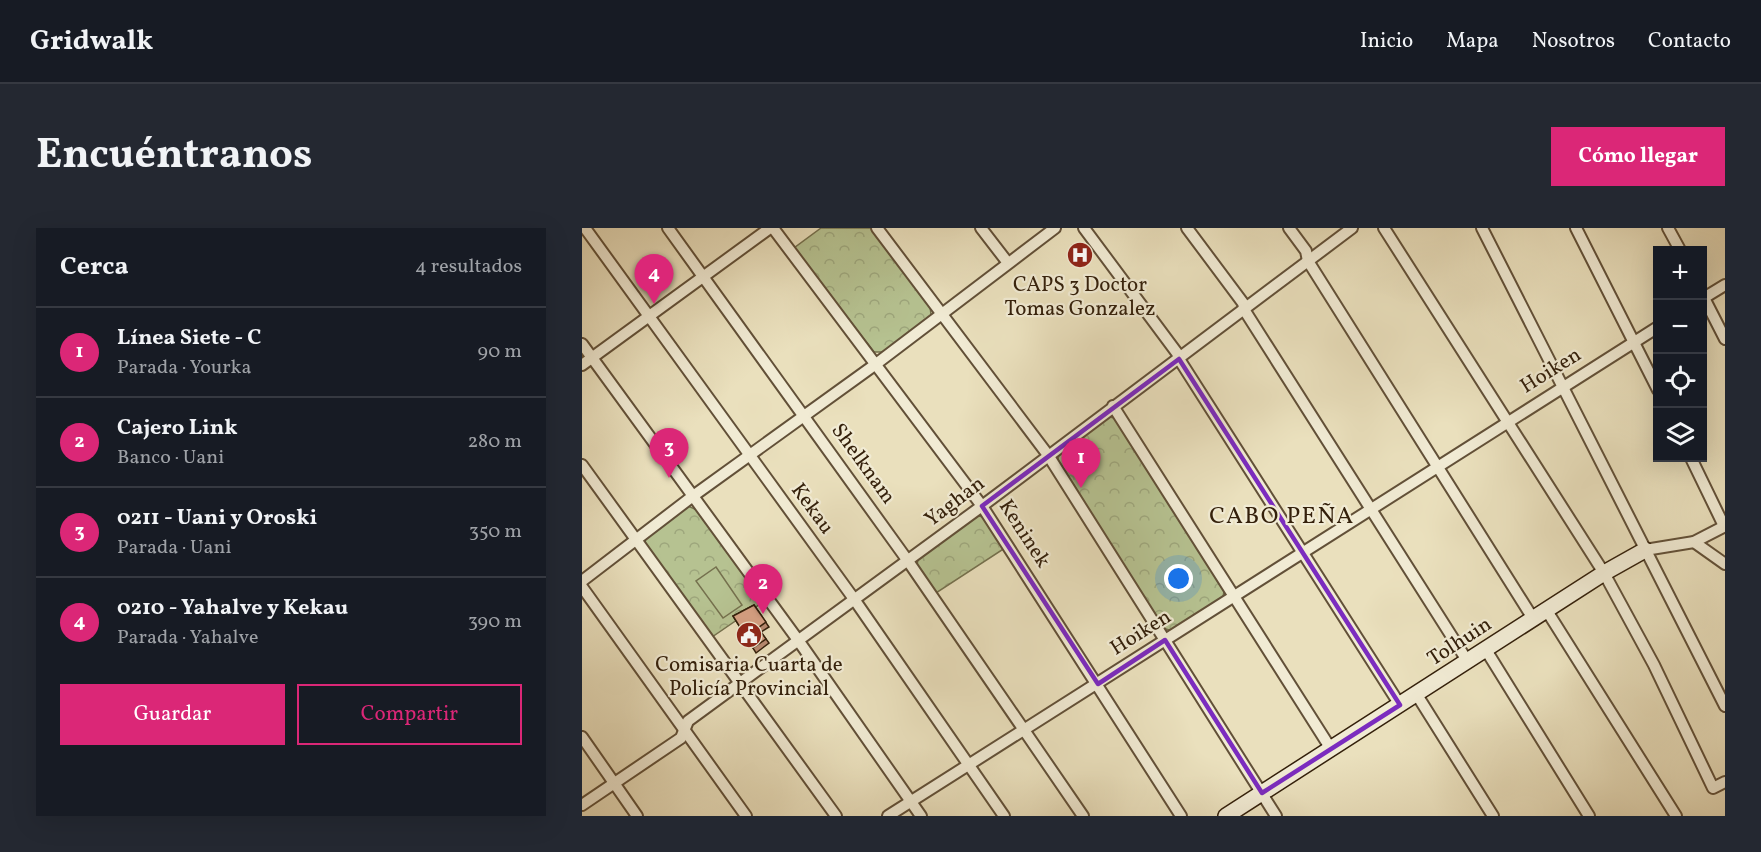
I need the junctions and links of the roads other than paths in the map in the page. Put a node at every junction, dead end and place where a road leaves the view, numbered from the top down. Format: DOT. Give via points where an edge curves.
graph roads {
  1 [pos="585,228"];
  2 [pos="668,228"];
  3 [pos="771,228"];
  4 [pos="877,228"];
  5 [pos="981,228"];
  6 [pos="1055,228"];
  7 [pos="1084,228"];
  8 [pos="1187,228"];
  9 [pos="1289,228"];
  10 [pos="1352,228"];
  11 [pos="1384,228"];
  12 [pos="1482,228"];
  13 [pos="1576,228"];
  14 [pos="1668,228"];
  15 [pos="1678,246"];
  16 [pos="1308,261"];
  17 [pos="1008,263"];
  18 [pos="704,278"];
  19 [pos="1725,285"];
  20 [pos="1707,295"];
  21 [pos="1705,300"];
  22 [pos="1245,311"];
  23 [pos="942,314"];
  24 [pos="649,317"];
  25 [pos="1653,330"];
  26 [pos="1725,339"];
  27 [pos="1634,342"];
  28 [pos="582,344"];
  29 [pos="592,358"];
  30 [pos="1179,359"];
  31 [pos="876,364"];
  32 [pos="582,365"];
  33 [pos="1653,380"];
  34 [pos="1563,386"];
  35 [pos="1113,406"];
  36 [pos="804,417"];
  37 [pos="1507,422"];
  38 [pos="750,455"];
  39 [pos="1048,455"];
  40 [pos="1693,462"];
  41 [pos="582,465"];
  42 [pos="1439,466"];
  43 [pos="693,496"];
  44 [pos="982,506"];
  45 [pos="1371,510"];
  46 [pos="1725,526"];
  47 [pos="635,539"];
  48 [pos="1694,542"];
  49 [pos="1645,550"];
  50 [pos="1302,554"];
  51 [pos="908,561"];
  52 [pos="1725,564"];
  53 [pos="1604,573"];
  54 [pos="582,581"];
  55 [pos="582,587"];
  56 [pos="1234,598"];
  57 [pos="854,599"];
  58 [pos="1547,611"];
  59 [pos="1534,620"];
  60 [pos="798,640"];
  61 [pos="1165,640"];
  62 [pos="1486,650"];
  63 [pos="1468,662"];
  64 [pos="740,683"];
  65 [pos="1098,684"];
  66 [pos="1417,695"];
  67 [pos="1400,705"];
  68 [pos="1725,706"];
  69 [pos="684,728"];
  70 [pos="1025,729"];
  71 [pos="582,737"];
  72 [pos="1330,749"];
  73 [pos="968,764"];
  74 [pos="1725,782"];
  75 [pos="615,783"];
  76 [pos="1262,793"];
  77 [pos="910,802"];
  78 [pos="582,805"];
  79 [pos="742,814"];
  80 [pos="637,816"];
  81 [pos="836,816"];
  82 [pos="888,816"];
  83 [pos="921,816"];
  84 [pos="1004,816"];
  85 [pos="1083,816"];
  86 [pos="1181,816"];
  87 [pos="1226,816"];
  88 [pos="1275,816"];
  89 [pos="1493,816"];
  90 [pos="1589,816"];
  91 [pos="1676,816"];
  1 -- 24 [label="street, Kekau"];
  2 -- 18 [label="street, Shelknam"];
  3 -- 18 [label="street"];
  3 -- 31 [label="street, Keninek"];
  4 -- 23 [label="street"];
  5 -- 17 [label="street"];
  6 -- 17 [label="street"];
  7 -- 30 [label="street"];
  8 -- 22 [label="street"];
  9 -- 16 [label="street" via="1306,251"];
  10 -- 16 [label="street, Yaghan"];
  11 -- 37 [label="street"];
  12 -- 34 [label="street"];
  13 -- 27 [label="street"];
  14 -- 15 [label="street"];
  16 -- 22 [label="street, Yaghan"];
  16 -- 42 [label="street"];
  17 -- 23 [label="street"];
  18 -- 24 [label="street"];
  18 -- 36 [label="street, Shelknam"];
  19 -- 20 [label="street"];
  21 -- 26 [label="street"];
  22 -- 30 [label="street, Yaghan"];
  22 -- 45 [label="street"];
  23 -- 31 [label="street"];
  23 -- 39 [label="street"];
  24 -- 29 [label="street"];
  24 -- 38 [label="street, Kekau"];
  25 -- 27 [label="street, Hoiken"];
  27 -- 33 [label="street"];
  27 -- 34 [label="street, Hoiken"];
  28 -- 29 [label="street"];
  29 -- 32 [label="street"];
  29 -- 43 [label="street"];
  30 -- 35 [label="street, Yaghan"];
  30 -- 50 [label="street"];
  31 -- 36 [label="street"];
  31 -- 44 [label="street, Keninek"];
  34 -- 37 [label="street, Hoiken"];
  34 -- 49 [label="street"];
  35 -- 39 [label="street, Yaghan"];
  35 -- 56 [label="street"];
  36 -- 38 [label="street"];
  36 -- 51 [label="street, Shelknam"];
  37 -- 42 [label="street, Hoiken"];
  37 -- 53 [label="street"];
  38 -- 43 [label="street"];
  38 -- 57 [label="street, Kekau"];
  39 -- 44 [label="street, Yaghan"];
  39 -- 61 [label="street"];
  40 -- 46 [label="street"];
  41 -- 47 [label="street"];
  42 -- 45 [label="street, Hoiken"];
  42 -- 59 [label="street"];
  43 -- 47 [label="street"];
  43 -- 60 [label="street"];
  44 -- 51 [label="street, Yaghan"];
  44 -- 65 [label="street, Keninek"];
  45 -- 50 [label="street, Hoiken"];
  45 -- 63 [label="street"];
  46 -- 48 [label="street, Tolhuin"];
  47 -- 54 [label="street"];
  47 -- 64 [label="street"];
  48 -- 49 [label="street, Tolhuin"];
  48 -- 52 [label="street"];
  49 -- 53 [label="street, Tolhuin"];
  49 -- 68 [label="street"];
  50 -- 56 [label="street, Hoiken"];
  50 -- 67 [label="street"];
  51 -- 57 [label="street, Yaghan"];
  51 -- 70 [label="street, Shelknam"];
  53 -- 58 [label="street, Tolhuin"];
  53 -- 74 [label="street" via="1713,788"];
  55 -- 69 [label="street"];
  56 -- 61 [label="street, Hoiken"];
  56 -- 72 [label="street"];
  57 -- 60 [label="street, Yaghan"];
  57 -- 73 [label="street, Kekau"];
  58 -- 59 [label="street, Tolhuin"];
  58 -- 91 [label="street"];
  59 -- 62 [label="street, Tolhuin"];
  60 -- 64 [label="street, Yaghan"];
  60 -- 77 [label="street"];
  61 -- 65 [label="street, Hoiken"];
  61 -- 76 [label="street"];
  62 -- 63 [label="street, Tolhuin"];
  62 -- 90 [label="street"];
  63 -- 66 [label="street, Tolhuin"];
  64 -- 69 [label="street, Yaghan"];
  64 -- 81 [label="street"];
  65 -- 70 [label="street, Hoiken"];
  65 -- 86 [label="street, Keninek"];
  66 -- 67 [label="street, Tolhuin"];
  66 -- 89 [label="street"];
  67 -- 72 [label="street, Tolhuin"];
  69 -- 75 [label="street, Yaghan" via="681,738"];
  69 -- 79 [label="street"];
  70 -- 73 [label="street, Hoiken"];
  70 -- 85 [label="street, Shelknam"];
  71 -- 75 [label="street"];
  72 -- 76 [label="street, Tolhuin"];
  73 -- 77 [label="street, Hoiken"];
  73 -- 84 [label="street, Kekau"];
  75 -- 78 [label="street, Yaghan"];
  75 -- 80 [label="street"];
  76 -- 87 [label="street, Tolhuin"];
  76 -- 88 [label="street"];
  77 -- 82 [label="street, Hoiken"];
  77 -- 83 [label="street"];
}
